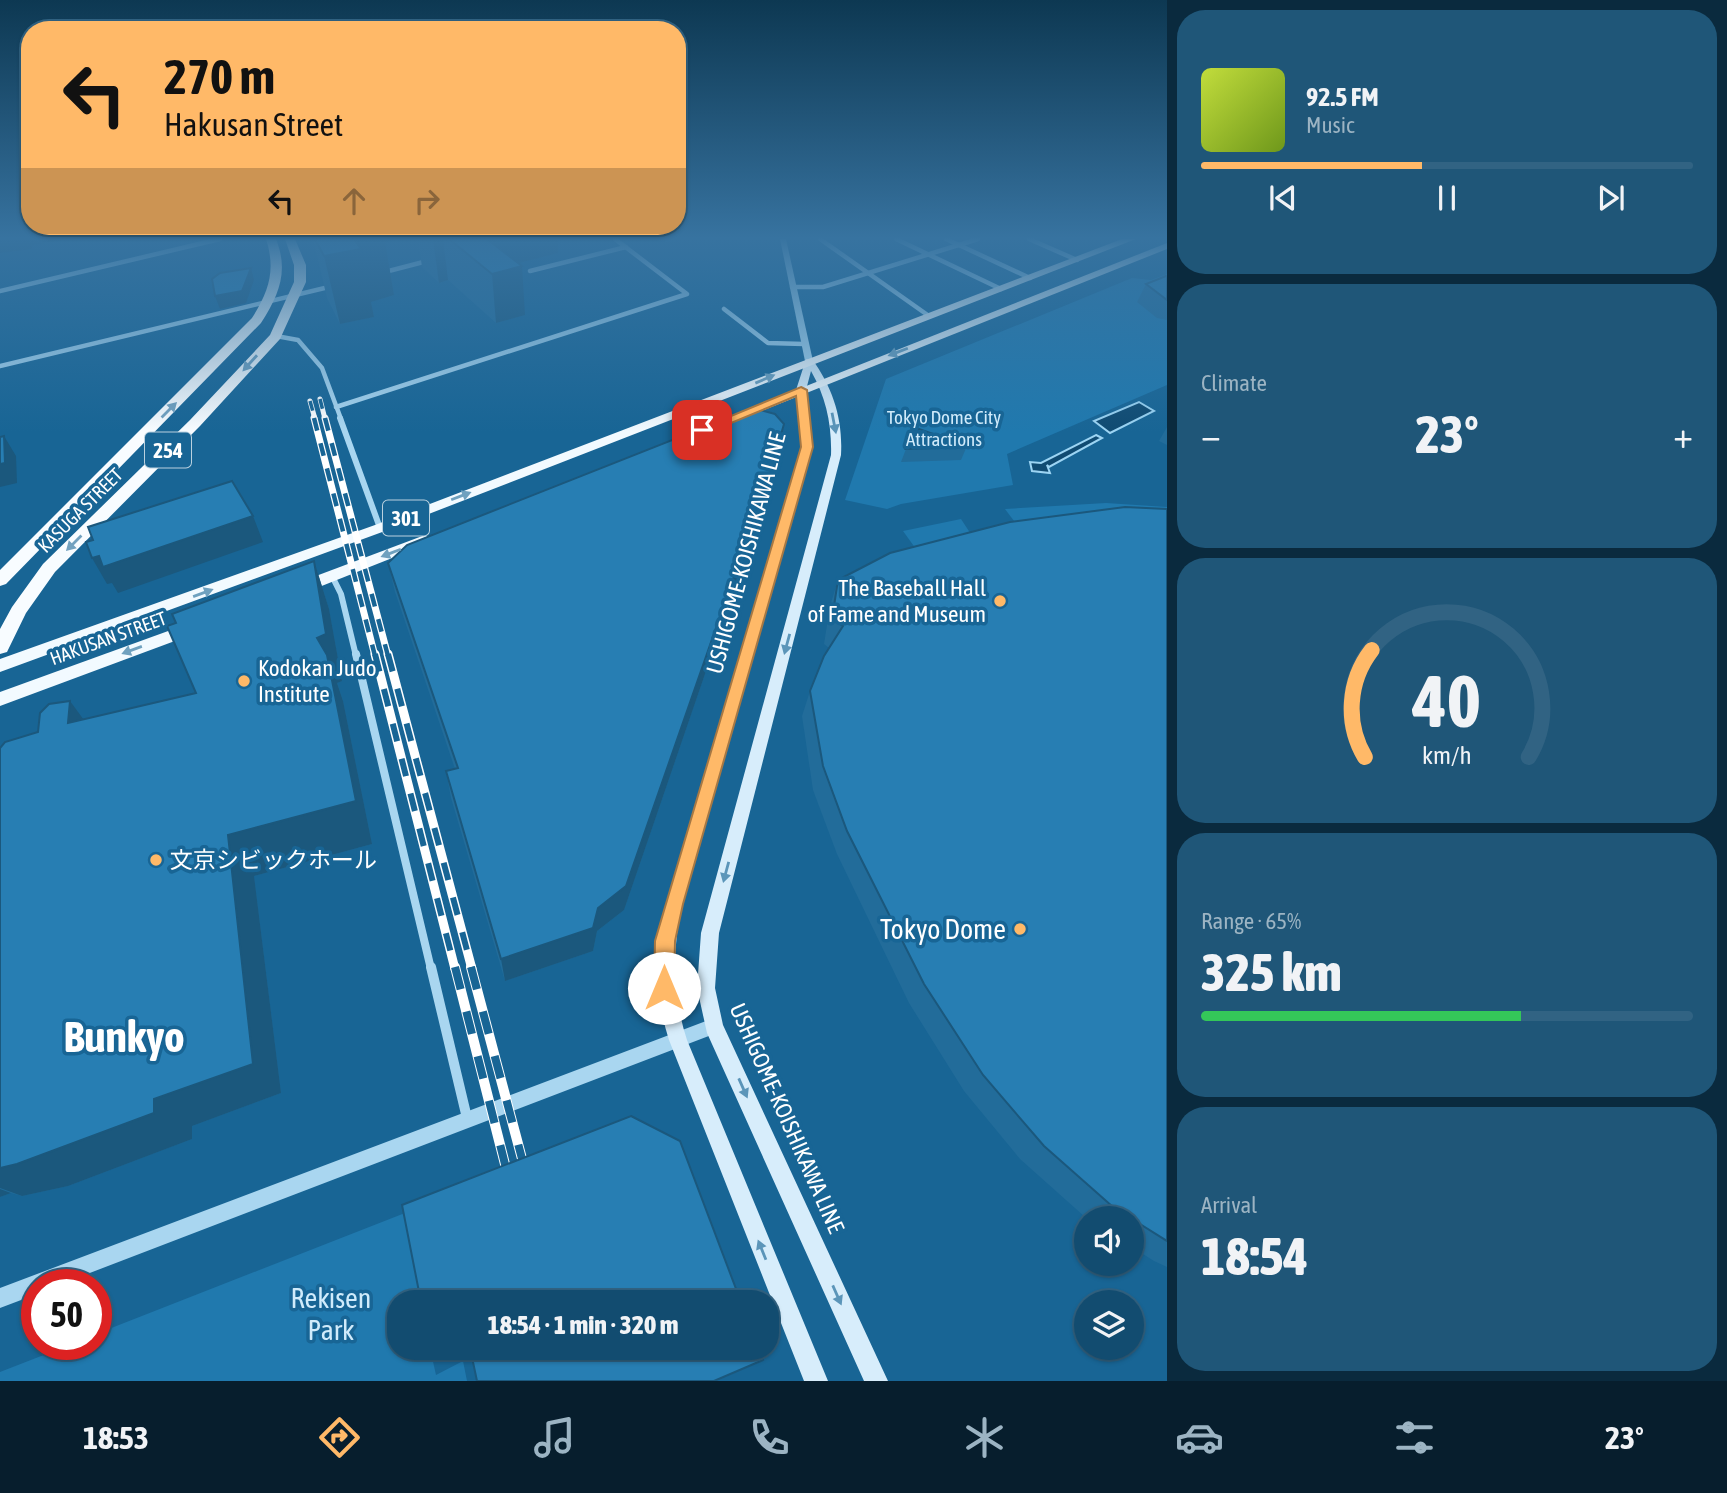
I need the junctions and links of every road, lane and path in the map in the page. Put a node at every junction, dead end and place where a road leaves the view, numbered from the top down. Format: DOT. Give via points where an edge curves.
graph roads {
  1 [pos="265,303"];
  2 [pos="267,303"];
  3 [pos="292,303"];
  4 [pos="661,303"];
  5 [pos="795,303"];
  6 [pos="911,303"];
  7 [pos="962,303"];
  8 [pos="1021,303"];
  9 [pos="724,309"];
  10 [pos="929,316"];
  11 [pos="276,336"];
  12 [pos="804,344"];
  13 [pos="809,361"];
  14 [pos="0,366"];
  15 [pos="824,381"];
  16 [pos="801,390"];
  17 [pos="336,408"];
  18 [pos="719,424"];
  19 [pos="380,528"];
  20 [pos="446,532"];
  21 [pos="332,576"];
  22 [pos="0,580"];
  23 [pos="281,595"];
  24 [pos="204,623"];
  25 [pos="0,647"];
  26 [pos="0,666"];
  27 [pos="0,699"];
  28 [pos="714,1026"];
  29 [pos="678,1040"];
  30 [pos="468,1119"];
  31 [pos="0,1298"];
  32 [pos="816,1381"];
  33 [pos="876,1381"];
  1 -- 14 [label="street"];
  22 -- 2 [label="highway, KASUGA STREET / 254, one-way" via="219,361"];
  3 -- 11 [label="highway, KASUGA STREET / 254"];
  4 -- 17 [label="street"];
  5 -- 12 [label="street"];
  6 -- 10 [label="street"];
  7 -- 10 [label="main road, HAKUSAN STREET / 301"];
  8 -- 15 [label="main road, one-way"];
  9 -- 12 [label="street" via="768,342"];
  10 -- 13 [label="main road, HAKUSAN STREET / 301"];
  11 -- 17 [label="street" via="304,345 322,368"];
  11 -- 25 [label="highway, KASUGA STREET / 254, one-way" via="195,424 49,568 18,611"];
  12 -- 13 [label="street"];
  13 -- 15 [label="main road, USHIGOME-KOISHIKAWA LINE"];
  13 -- 16 [label="main road, USHIGOME-KOISHIKAWA LINE"];
  19 -- 13 [label="main road, HAKUSAN STREET / 301, one-way"];
  15 -- 16 [label="main road"];
  15 -- 28 [label="main road, USHIGOME-KOISHIKAWA LINE, one-way" via="836,455 710,933 706,988"];
  16 -- 18 [label="main road"];
  16 -- 29 [label="main road, USHIGOME-KOISHIKAWA LINE" via="807,447 665,941 664,988"];
  17 -- 19 [label="street"];
  26 -- 19 [label="main road, HAKUSAN STREET / 301, one-way"];
  20 -- 21 [label="main road, 301, one-way"];
  21 -- 23 [label="main road, 301"];
  21 -- 30 [label="street" via="341,594"];
  24 -- 27 [label="main road, HAKUSAN STREET, one-way"];
  28 -- 29 [label="street"];
  28 -- 33 [label="main road, USHIGOME-KOISHIKAWA LINE, one-way"];
  29 -- 30 [label="street"];
  32 -- 29 [label="main road, USHIGOME-KOISHIKAWA LINE, one-way"];
  30 -- 31 [label="street"];
}
